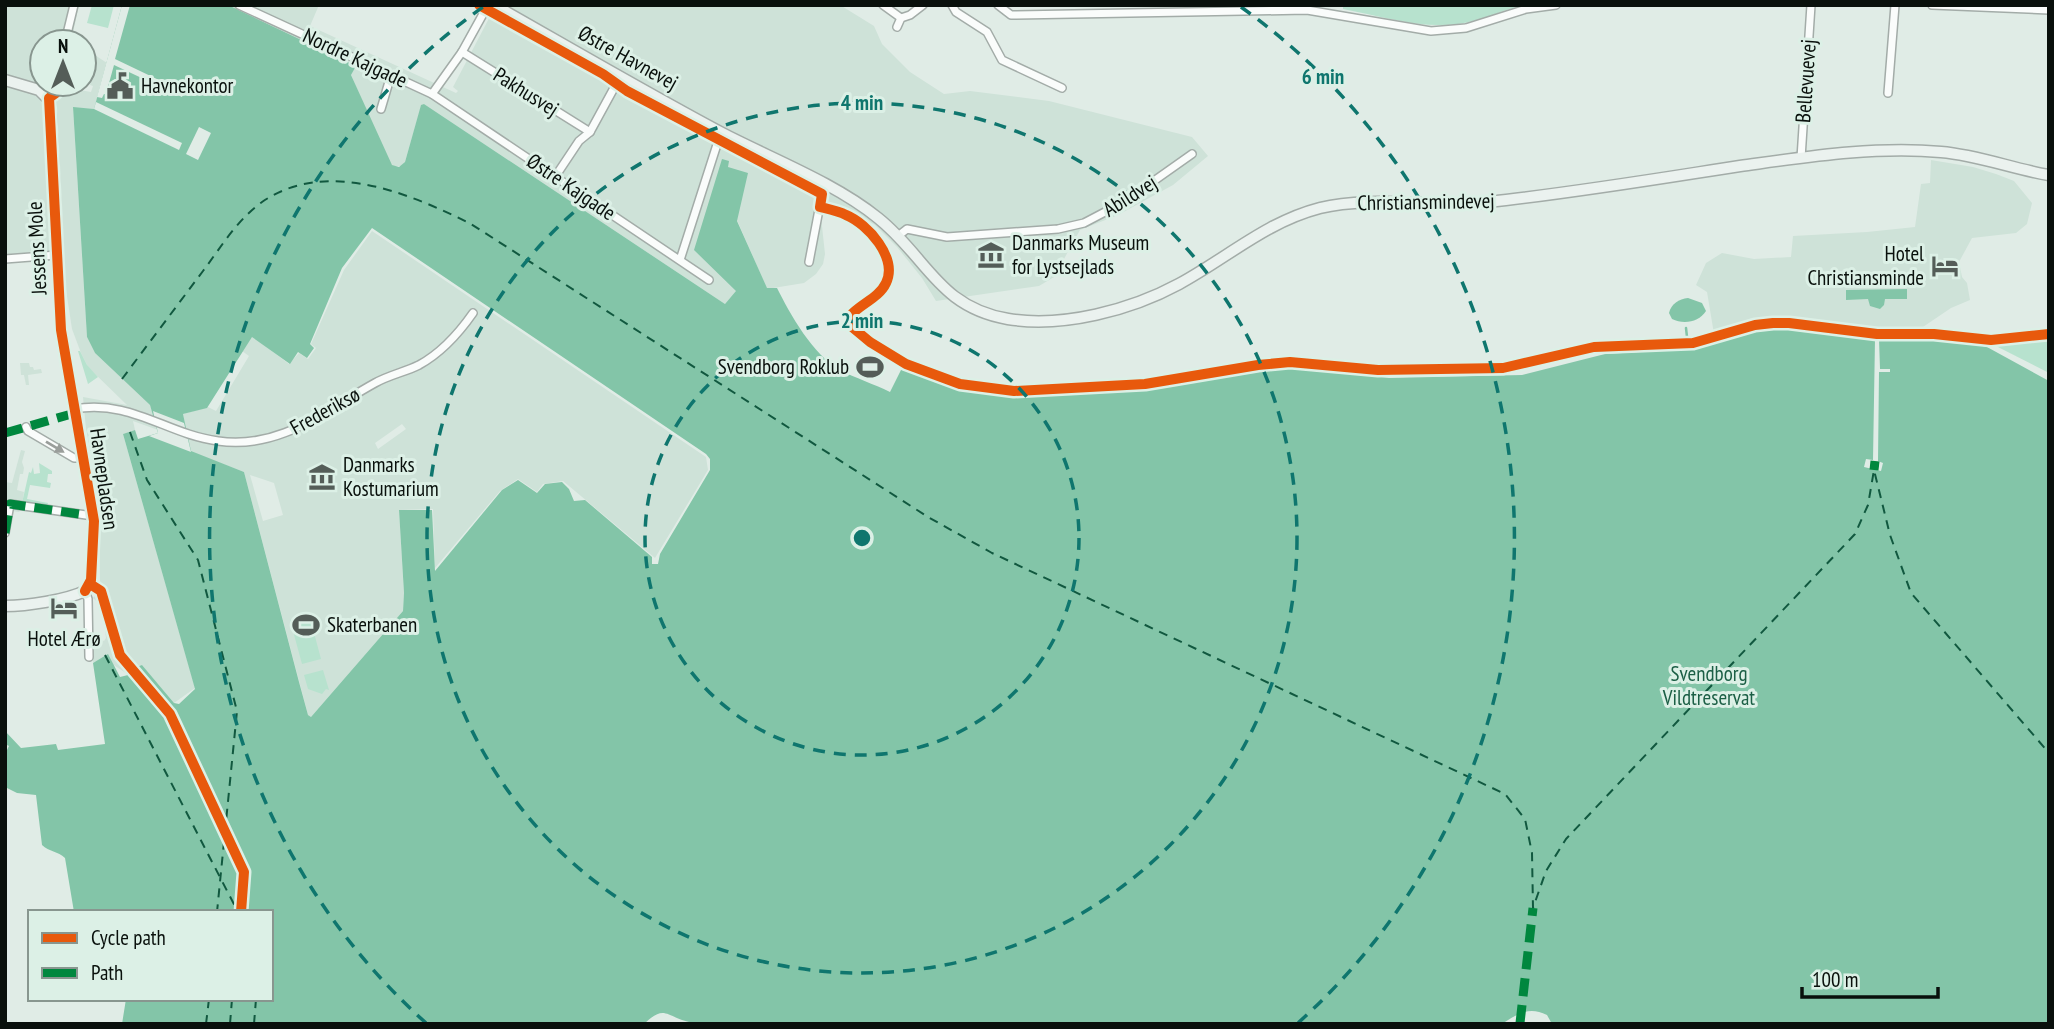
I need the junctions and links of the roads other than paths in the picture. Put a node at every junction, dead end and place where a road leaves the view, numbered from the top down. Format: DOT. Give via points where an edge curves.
graph roads {
  1 [pos="74,5"];
  2 [pos="239,5"];
  3 [pos="488,5"];
  4 [pos="494,5"];
  5 [pos="883,5"];
  6 [pos="923,5"];
  7 [pos="952,5"];
  8 [pos="998,5"];
  9 [pos="1556,5"];
  10 [pos="1811,5"];
  11 [pos="1895,5"];
  12 [pos="1932,5"];
  13 [pos="2049,10"];
  14 [pos="901,18"];
  15 [pos="897,27"];
  16 [pos="68,28"];
  17 [pos="461,52"];
  18 [pos="391,75"];
  19 [pos="620,77"];
  20 [pos="5,80"];
  21 [pos="28,87"];
  22 [pos="1062,88"];
  23 [pos="1888,93"];
  24 [pos="432,94"];
  25 [pos="49,98"];
  26 [pos="381,109"];
  27 [pos="590,132"];
  28 [pos="721,132"];
  29 [pos="1192,154"];
  30 [pos="1801,158"];
  31 [pos="2049,175"];
  32 [pos="555,177"];
  33 [pos="827,187"];
  34 [pos="820,207"];
  35 [pos="898,236"];
  36 [pos="57,255"];
  37 [pos="5,259"];
  38 [pos="680,260"];
  39 [pos="808,262"];
  40 [pos="709,280"];
  41 [pos="473,313"];
  42 [pos="906,364"];
  43 [pos="74,411"];
  44 [pos="27,429"];
  45 [pos="83,458"];
  46 [pos="93,516"];
  47 [pos="5,533"];
  48 [pos="85,591"];
  49 [pos="5,606"];
  50 [pos="89,657"];
  1 -- 16 [label="street"];
  2 -- 18 [label="street, Nordre Kajgade"];
  3 -- 17 [label="street"];
  4 -- 19 [label="street, Østre Havnevej"];
  5 -- 14 [label="street"];
  6 -- 14 [label="street"];
  7 -- 22 [label="street" via="987,32 1002,60"];
  8 -- 9 [label="street" via="1011,15 1307,10 1431,30 1466,28 1526,9"];
  10 -- 30 [label="street, Bellevuevej"];
  11 -- 23 [label="street"];
  12 -- 13 [label="street"];
  14 -- 15 [label="street"];
  17 -- 24 [label="street"];
  17 -- 27 [label="street, Pakhusvej"];
  18 -- 24 [label="street, Nordre Kajgade"];
  18 -- 26 [label="street"];
  19 -- 27 [label="street"];
  19 -- 28 [label="street, Østre Havnevej"];
  20 -- 21 [label="street"];
  24 -- 32 [label="street, Østre Kajgade"];
  25 -- 36 [label="street, Jessens Mole"];
  27 -- 32 [label="street"];
  28 -- 33 [label="street, Østre Havnevej"];
  28 -- 38 [label="street"];
  29 -- 35 [label="street, Abildvej" via="1124,202 1084,223 947,237 907,229"];
  30 -- 31 [label="street, Christiansmindevej" via="1946,152"];
  30 -- 35 [label="street, Christiansmindevej" via="1471,204 1349,203 1320,208 1268,228 1179,284 1138,302 1054,320 1005,318 970,308 939,285"];
  32 -- 38 [label="street, Østre Kajgade"];
  33 -- 34 [label="street"];
  33 -- 35 [label="street, Østre Havnevej" via="864,207"];
  34 -- 39 [label="street"];
  34 -- 42 [label="street" via="847,215 882,247 888,259 886,283 854,311 850,322 870,342"];
  36 -- 37 [label="street, Jessens Mole"];
  36 -- 43 [label="street, Jessens Mole" via="61,330"];
  38 -- 40 [label="street, Østre Kajgade"];
  41 -- 43 [label="street, Frederiksø" via="457,335 426,360 289,432 267,439 240,443 212,440 114,407"];
  43 -- 45 [label="street, Havnepladsen"];
  44 -- 45 [label="street, one-way" via="74,458"];
  45 -- 46 [label="street, Havnepladsen"];
  46 -- 47 [label="street" via="10,504"];
  46 -- 48 [label="street, Havnepladsen" via="91,580"];
  48 -- 49 [label="street"];
  48 -- 50 [label="street, Havnepladsen"];
}
